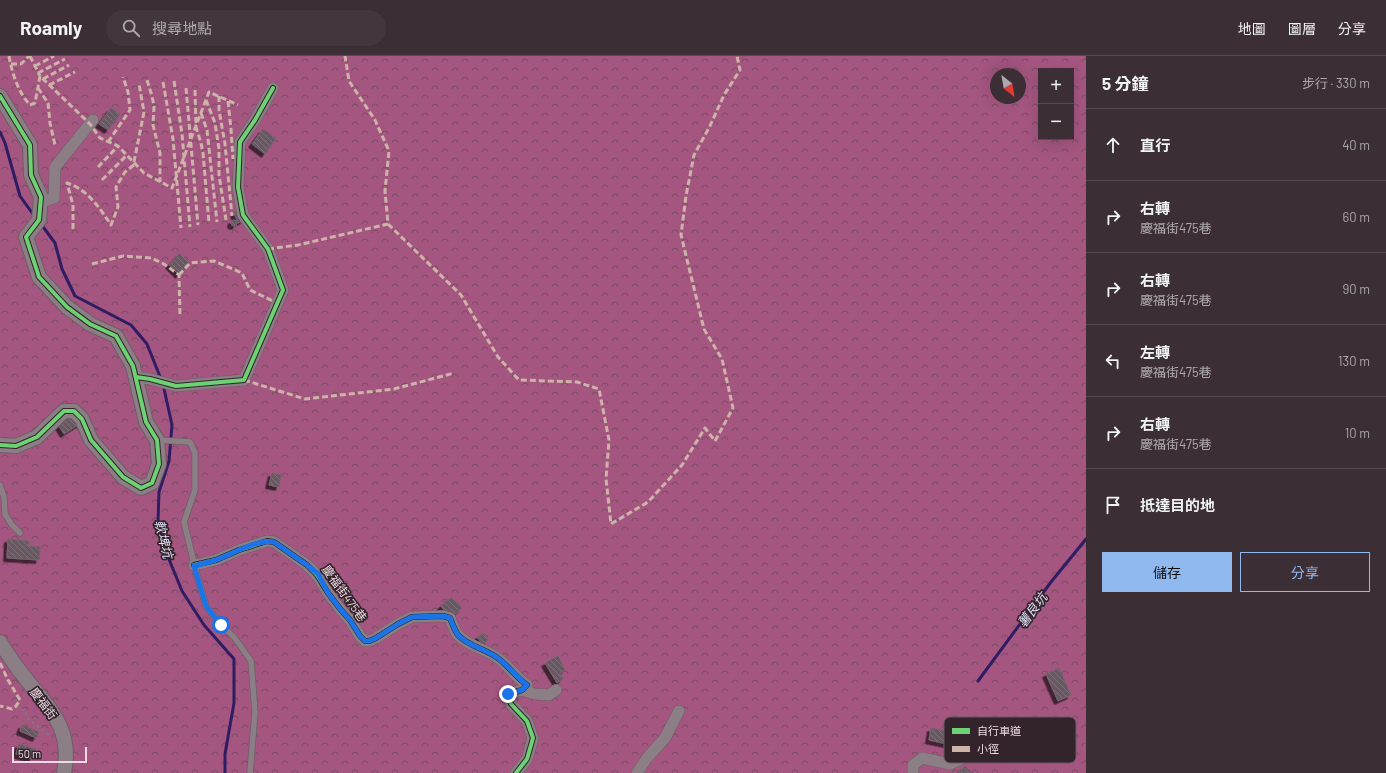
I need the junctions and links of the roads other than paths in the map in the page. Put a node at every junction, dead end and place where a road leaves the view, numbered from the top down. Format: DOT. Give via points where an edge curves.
graph roads {
  1 [pos="273,88"];
  2 [pos="0,96"];
  3 [pos="93,120"];
  4 [pos="41,200"];
  5 [pos="143,378"];
  6 [pos="157,440"];
  7 [pos="0,445"];
  8 [pos="0,484"];
  9 [pos="20,533"];
  10 [pos="194,566"];
  11 [pos="0,642"];
  12 [pos="522,690"];
  13 [pos="556,690"];
  14 [pos="679,711"];
  15 [pos="944,763"];
  16 [pos="64,773"];
  17 [pos="250,773"];
  18 [pos="516,773"];
  19 [pos="637,773"];
  20 [pos="913,773"];
  1 -- 5 [label="street" via="240,142 238,187 243,216 268,249 283,290 244,380 176,386"];
  2 -- 4 [label="street" via="30,145 31,175"];
  3 -- 4 [label="street" via="55,167 54,198"];
  4 -- 5 [label="street" via="39,220 26,238 39,277 67,307 90,324 116,336"];
  5 -- 6 [label="street" via="146,422"];
  6 -- 7 [label="street" via="159,464 152,483 141,488 123,477 91,440 82,419 74,411 64,411 37,437 16,446"];
  6 -- 10 [label="lane" via="190,442 195,453 195,490 184,522"];
  8 -- 9 [label="lane" via="5,514"];
  10 -- 12 [label="street, 慶福街475巷" via="267,541 274,542 318,574 332,599 365,641 376,638 412,617 450,618 458,634 475,647 498,658 527,685"];
  10 -- 17 [label="lane" via="206,606 234,637 251,661 255,712"];
  11 -- 16 [label="street, 慶福街" via="61,726"];
  12 -- 13 [label="street" via="549,695"];
  12 -- 18 [label="street" via="508,694 511,704 527,721 533,738 527,759"];
  14 -- 19 [label="street" via="665,738"];
  15 -- 20 [label="street" via="922,758 913,765"];
}
